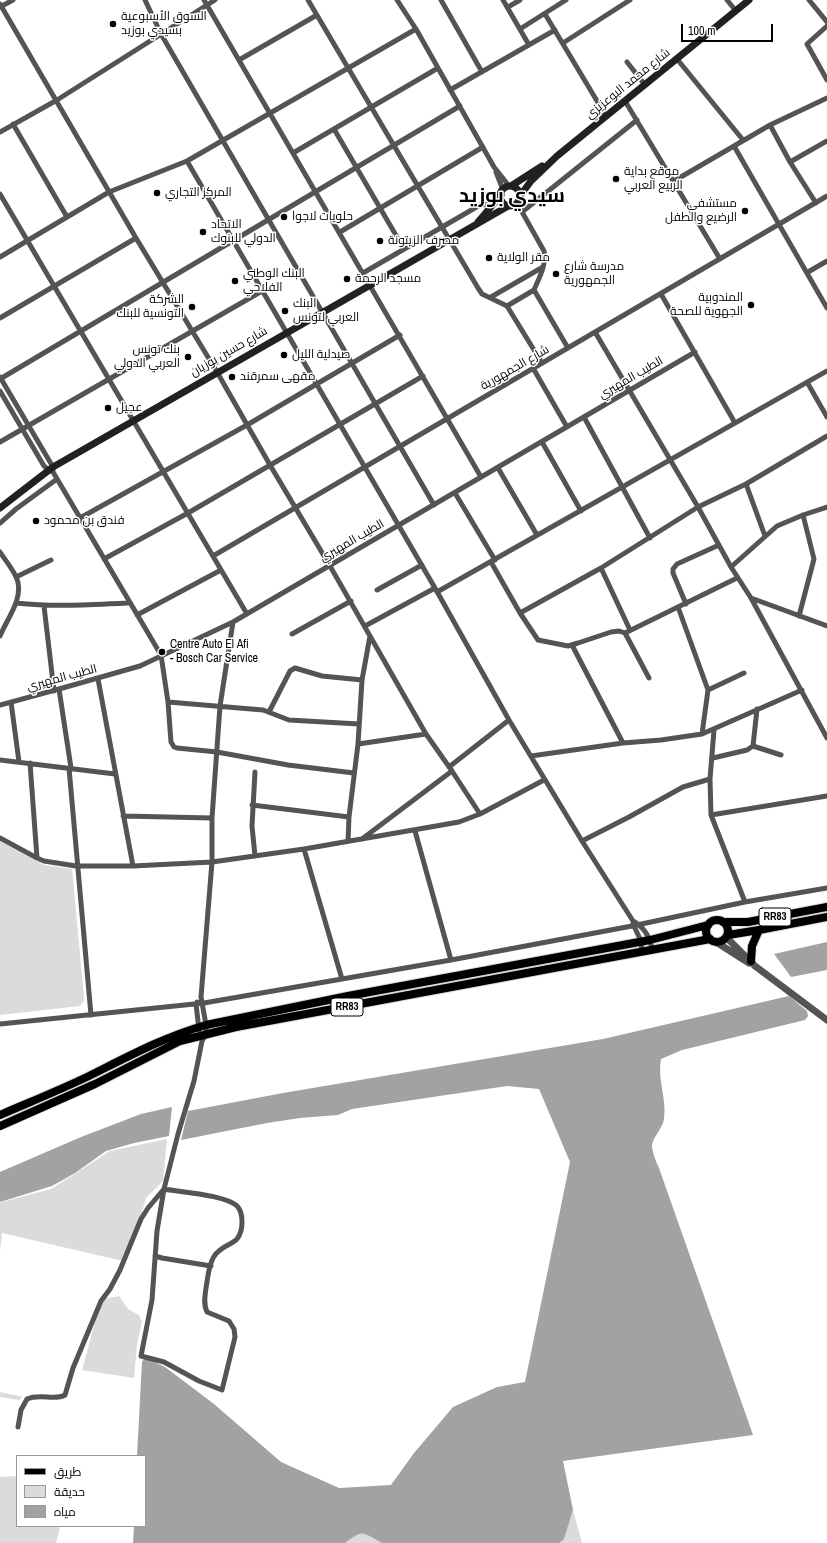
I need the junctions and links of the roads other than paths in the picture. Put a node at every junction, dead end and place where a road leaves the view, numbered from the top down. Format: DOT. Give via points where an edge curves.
graph roads {
  1 [pos="13,0"];
  2 [pos="145,0"];
  3 [pos="215,0"];
  4 [pos="308,0"];
  5 [pos="398,0"];
  6 [pos="440,0"];
  7 [pos="503,0"];
  8 [pos="520,0"];
  9 [pos="566,0"];
  10 [pos="630,0"];
  11 [pos="727,0"];
  12 [pos="749,0"];
  13 [pos="809,0"];
  14 [pos="206,2"];
  15 [pos="0,6"];
  16 [pos="508,8"];
  17 [pos="736,11"];
  18 [pos="545,14"];
  19 [pos="317,15"];
  20 [pos="827,22"];
  21 [pos="827,26"];
  22 [pos="520,28"];
  23 [pos="416,29"];
  24 [pos="555,30"];
  25 [pos="161,34"];
  26 [pos="563,43"];
  27 [pos="529,45"];
  28 [pos="677,59"];
  29 [pos="239,60"];
  30 [pos="627,62"];
  31 [pos="348,68"];
  32 [pos="438,68"];
  33 [pos="482,72"];
  34 [pos="827,80"];
  35 [pos="645,85"];
  36 [pos="450,90"];
  37 [pos="827,98"];
  38 [pos="57,100"];
  39 [pos="625,101"];
  40 [pos="460,106"];
  41 [pos="371,108"];
  42 [pos="270,113"];
  43 [pos="606,116"];
  44 [pos="637,120"];
  45 [pos="13,124"];
  46 [pos="770,125"];
  47 [pos="334,129"];
  48 [pos="0,132"];
  49 [pos="743,140"];
  50 [pos="222,141"];
  51 [pos="827,141"];
  52 [pos="393,146"];
  53 [pos="734,146"];
  54 [pos="483,147"];
  55 [pos="293,153"];
  56 [pos="557,156"];
  57 [pos="188,161"];
  58 [pos="790,162"];
  59 [pos="356,167"];
  60 [pos="494,167"];
  61 [pos="674,181"];
  62 [pos="417,186"];
  63 [pos="510,186"];
  64 [pos="316,191"];
  65 [pos="109,192"];
  66 [pos="502,193"];
  67 [pos="0,194"];
  68 [pos="827,196"];
  69 [pos="516,201"];
  70 [pos="816,203"];
  71 [pos="494,204"];
  72 [pos="380,208"];
  73 [pos="522,212"];
  74 [pos="66,217"];
  75 [pos="268,219"];
  76 [pos="780,224"];
  77 [pos="476,225"];
  78 [pos="441,228"];
  79 [pos="340,232"];
  80 [pos="136,238"];
  81 [pos="233,240"];
  82 [pos="448,240"];
  83 [pos="28,241"];
  84 [pos="404,249"];
  85 [pos="0,256"];
  86 [pos="720,259"];
  87 [pos="827,261"];
  88 [pos="543,267"];
  89 [pos="363,272"];
  90 [pos="808,272"];
  91 [pos="163,283"];
  92 [pos="371,285"];
  93 [pos="54,286"];
  94 [pos="534,290"];
  95 [pos="262,291"];
  96 [pos="661,294"];
  97 [pos="492,298"];
  98 [pos="506,306"];
  99 [pos="827,308"];
  100 [pos="322,312"];
  101 [pos="0,318"];
  102 [pos="81,331"];
  103 [pos="192,332"];
  104 [pos="286,332"];
  105 [pos="595,332"];
  106 [pos="400,335"];
  107 [pos="568,348"];
  108 [pos="695,352"];
  109 [pos="352,363"];
  110 [pos="542,363"];
  111 [pos="533,368"];
  112 [pos="827,371"];
  113 [pos="217,372"];
  114 [pos="423,376"];
  115 [pos="0,378"];
  116 [pos="109,379"];
  117 [pos="807,382"];
  118 [pos="316,384"];
  119 [pos="0,391"];
  120 [pos="629,391"];
  121 [pos="375,403"];
  122 [pos="584,417"];
  123 [pos="827,417"];
  124 [pos="448,419"];
  125 [pos="133,420"];
  126 [pos="735,423"];
  127 [pos="339,424"];
  128 [pos="247,425"];
  129 [pos="28,426"];
  130 [pos="566,427"];
  131 [pos="22,430"];
  132 [pos="827,436"];
  133 [pos="0,442"];
  134 [pos="542,442"];
  135 [pos="400,447"];
  136 [pos="670,460"];
  137 [pos="270,465"];
  138 [pos="365,468"];
  139 [pos="498,468"];
  140 [pos="52,469"];
  141 [pos="164,472"];
  142 [pos="481,477"];
  143 [pos="57,479"];
  144 [pos="746,484"];
  145 [pos="623,487"];
  146 [pos="455,493"];
  147 [pos="434,505"];
  148 [pos="698,507"];
  149 [pos="827,507"];
  150 [pos="0,508"];
  151 [pos="296,509"];
  152 [pos="581,511"];
  153 [pos="188,512"];
  154 [pos="803,515"];
  155 [pos="80,518"];
  156 [pos="0,523"];
  157 [pos="398,526"];
  158 [pos="537,536"];
  159 [pos="765,536"];
  160 [pos="650,538"];
  161 [pos="718,545"];
  162 [pos="0,552"];
  163 [pos="213,556"];
  164 [pos="104,559"];
  165 [pos="51,560"];
  166 [pos="493,561"];
  167 [pos="422,565"];
  168 [pos="330,566"];
  169 [pos="601,568"];
  170 [pos="731,568"];
  171 [pos="221,570"];
  172 [pos="16,577"];
  173 [pos="737,578"];
  174 [pos="377,590"];
  175 [pos="436,590"];
  176 [pos="751,598"];
  177 [pos="351,601"];
  178 [pos="16,603"];
  179 [pos="130,603"];
  180 [pos="686,604"];
  181 [pos="44,606"];
  182 [pos="678,607"];
  183 [pos="520,613"];
  184 [pos="247,614"];
  185 [pos="137,615"];
  186 [pos="799,616"];
  187 [pos="233,622"];
  188 [pos="365,626"];
  189 [pos="827,626"];
  190 [pos="1,629"];
  191 [pos="627,632"];
  192 [pos="292,634"];
  193 [pos="0,636"];
  194 [pos="370,636"];
  195 [pos="572,645"];
  196 [pos="161,655"];
  197 [pos="744,673"];
  198 [pos="649,678"];
  199 [pos="98,679"];
  200 [pos="362,680"];
  201 [pos="57,690"];
  202 [pos="708,690"];
  203 [pos="802,690"];
  204 [pos="11,702"];
  205 [pos="168,702"];
  206 [pos="0,705"];
  207 [pos="220,706"];
  208 [pos="757,709"];
  209 [pos="269,712"];
  210 [pos="508,720"];
  211 [pos="359,724"];
  212 [pos="714,730"];
  213 [pos="825,731"];
  214 [pos="426,734"];
  215 [pos="702,734"];
  216 [pos="827,738"];
  217 [pos="623,743"];
  218 [pos="358,744"];
  219 [pos="753,746"];
  220 [pos="217,752"];
  221 [pos="781,755"];
  222 [pos="531,756"];
  223 [pos="713,758"];
  224 [pos="0,760"];
  225 [pos="19,762"];
  226 [pos="30,763"];
  227 [pos="70,768"];
  228 [pos="451,769"];
  229 [pos="255,772"];
  230 [pos="354,773"];
  231 [pos="115,774"];
  232 [pos="544,780"];
  233 [pos="710,780"];
  234 [pos="827,796"];
  235 [pos="252,805"];
  236 [pos="480,814"];
  237 [pos="712,815"];
  238 [pos="123,816"];
  239 [pos="349,817"];
  240 [pos="212,818"];
  241 [pos="415,830"];
  242 [pos="0,838"];
  243 [pos="361,839"];
  244 [pos="348,841"];
  245 [pos="582,841"];
  246 [pos="304,849"];
  247 [pos="254,856"];
  248 [pos="37,858"];
  249 [pos="212,862"];
  250 [pos="76,866"];
  251 [pos="133,866"];
  252 [pos="827,888"];
  253 [pos="745,902"];
  254 [pos="827,907"];
  255 [pos="827,917"];
  256 [pos="723,922"];
  257 [pos="633,924"];
  258 [pos="639,924"];
  259 [pos="708,925"];
  260 [pos="759,930"];
  261 [pos="727,936"];
  262 [pos="650,940"];
  263 [pos="713,940"];
  264 [pos="641,941"];
  265 [pos="652,950"];
  266 [pos="642,951"];
  267 [pos="450,960"];
  268 [pos="753,964"];
  269 [pos="342,979"];
  270 [pos="202,997"];
  271 [pos="204,1003"];
  272 [pos="196,1004"];
  273 [pos="91,1015"];
  274 [pos="827,1020"];
  275 [pos="0,1024"];
  276 [pos="203,1032"];
  277 [pos="0,1115"];
  278 [pos="0,1126"];
  279 [pos="164,1189"];
  280 [pos="155,1256"];
  281 [pos="211,1266"];
  282 [pos="18,1428"];
  1 -- 15 [label="street"];
  2 -- 25 [label="street"];
  3 -- 14 [label="street"];
  4 -- 19 [label="street"];
  5 -- 23 [label="street"];
  6 -- 33 [label="street"];
  7 -- 16 [label="street"];
  8 -- 16 [label="street"];
  9 -- 18 [label="street"];
  10 -- 26 [label="street"];
  11 -- 17 [label="street"];
  12 -- 17 [label="main road, شارع محمد البوعزيزي"];
  13 -- 20 [label="street"];
  14 -- 25 [label="street"];
  14 -- 29 [label="street"];
  15 -- 38 [label="street"];
  16 -- 22 [label="street"];
  17 -- 28 [label="main road, شارع محمد البوعزيزي"];
  18 -- 22 [label="street"];
  18 -- 24 [label="street"];
  19 -- 29 [label="street"];
  19 -- 31 [label="street"];
  21 -- 34 [label="street" via="806,44"];
  22 -- 27 [label="street"];
  23 -- 31 [label="street"];
  23 -- 32 [label="street"];
  24 -- 26 [label="street"];
  24 -- 27 [label="street"];
  25 -- 38 [label="street"];
  25 -- 50 [label="street"];
  26 -- 43 [label="street"];
  27 -- 33 [label="street"];
  28 -- 35 [label="main road, شارع محمد البوعزيزي"];
  28 -- 49 [label="street"];
  29 -- 42 [label="street"];
  30 -- 35 [label="street"];
  31 -- 41 [label="street"];
  31 -- 42 [label="street"];
  32 -- 36 [label="street"];
  32 -- 41 [label="street"];
  33 -- 36 [label="street"];
  35 -- 39 [label="main road, شارع محمد البوعزيزي"];
  36 -- 40 [label="street"];
  37 -- 46 [label="street"];
  38 -- 45 [label="street"];
  38 -- 65 [label="street"];
  39 -- 43 [label="main road, شارع محمد البوعزيزي"];
  39 -- 44 [label="street"];
  40 -- 52 [label="street"];
  40 -- 54 [label="street"];
  41 -- 47 [label="street"];
  41 -- 52 [label="street"];
  42 -- 50 [label="street"];
  42 -- 55 [label="street"];
  43 -- 56 [label="main road, شارع محمد البوعزيزي"];
  44 -- 61 [label="street"];
  44 -- 73 [label="street"];
  45 -- 48 [label="street"];
  45 -- 74 [label="street"];
  46 -- 49 [label="street"];
  46 -- 58 [label="street"];
  47 -- 55 [label="street"];
  47 -- 59 [label="street"];
  49 -- 53 [label="street"];
  50 -- 57 [label="street"];
  50 -- 75 [label="street"];
  51 -- 58 [label="street"];
  52 -- 59 [label="street"];
  52 -- 62 [label="street"];
  53 -- 61 [label="street"];
  53 -- 76 [label="street"];
  54 -- 60 [label="street"];
  54 -- 62 [label="street"];
  55 -- 64 [label="street"];
  56 -- 63 [label="main road, شارع محمد البوعزيزي"];
  56 -- 69 [label="main road, شارع محمد البوعزيزي" via="531,181"];
  57 -- 65 [label="street"];
  57 -- 81 [label="street"];
  58 -- 70 [label="street"];
  59 -- 64 [label="street"];
  59 -- 72 [label="street"];
  60 -- 63 [label="street"];
  60 -- 66 [label="street"];
  61 -- 86 [label="street"];
  62 -- 72 [label="street"];
  62 -- 78 [label="street"];
  63 -- 66 [label="main road, شارع محمد البوعزيزي"];
  63 -- 69 [label="main road" via="518,189"];
  64 -- 75 [label="street"];
  64 -- 79 [label="street"];
  65 -- 74 [label="street"];
  65 -- 80 [label="street"];
  66 -- 69 [label="main road" via="503,202"];
  66 -- 71 [label="main road, شارع حسين بوزيان"];
  67 -- 83 [label="street"];
  68 -- 70 [label="street, شارع الجمهورية"];
  69 -- 73 [label="street"];
  69 -- 77 [label="main road, شارع حسين بوزيان"];
  70 -- 76 [label="street, شارع الجمهورية"];
  71 -- 77 [label="main road, شارع حسين بوزيان"];
  71 -- 78 [label="street" via="480,205"];
  72 -- 79 [label="street"];
  72 -- 84 [label="street"];
  73 -- 88 [label="street" via="544,251"];
  74 -- 83 [label="street"];
  75 -- 81 [label="street"];
  75 -- 100 [label="street"];
  76 -- 86 [label="street, شارع الجمهورية"];
  76 -- 90 [label="street"];
  77 -- 82 [label="main road, شارع حسين بوزيان"];
  78 -- 82 [label="street"];
  78 -- 84 [label="street"];
  79 -- 89 [label="street"];
  80 -- 91 [label="street"];
  80 -- 93 [label="street"];
  81 -- 91 [label="street"];
  81 -- 95 [label="street"];
  82 -- 92 [label="main road, شارع حسين بوزيان"];
  82 -- 97 [label="street" via="482,294"];
  83 -- 85 [label="street"];
  83 -- 93 [label="street"];
  84 -- 89 [label="street"];
  86 -- 96 [label="street, شارع الجمهورية"];
  87 -- 90 [label="street"];
  88 -- 94 [label="street"];
  88 -- 97 [label="street"];
  89 -- 92 [label="street"];
  90 -- 99 [label="street"];
  91 -- 102 [label="street"];
  91 -- 103 [label="street"];
  92 -- 100 [label="main road, شارع حسين بوزيان"];
  92 -- 106 [label="street"];
  93 -- 101 [label="street"];
  93 -- 102 [label="street"];
  94 -- 98 [label="street"];
  94 -- 107 [label="street"];
  95 -- 103 [label="street"];
  95 -- 104 [label="street"];
  96 -- 105 [label="street, شارع الجمهورية"];
  96 -- 108 [label="street"];
  97 -- 98 [label="street"];
  98 -- 110 [label="street"];
  100 -- 104 [label="main road, شارع حسين بوزيان"];
  100 -- 109 [label="street"];
  102 -- 115 [label="street"];
  102 -- 116 [label="street"];
  103 -- 113 [label="street"];
  103 -- 116 [label="street"];
  104 -- 113 [label="main road, شارع حسين بوزيان"];
  104 -- 118 [label="street"];
  105 -- 107 [label="street, شارع الجمهورية"];
  105 -- 120 [label="street"];
  106 -- 109 [label="street"];
  106 -- 114 [label="street"];
  107 -- 110 [label="street, شارع الجمهورية"];
  108 -- 120 [label="street, الطيب المهيري"];
  108 -- 126 [label="street"];
  109 -- 118 [label="street"];
  109 -- 121 [label="street"];
  110 -- 111 [label="street, شارع الجمهورية"];
  111 -- 124 [label="street, شارع الجمهورية"];
  111 -- 130 [label="street"];
  112 -- 117 [label="street"];
  113 -- 125 [label="main road, شارع حسين بوزيان"];
  113 -- 128 [label="street"];
  114 -- 121 [label="street"];
  114 -- 124 [label="street"];
  115 -- 129 [label="street"];
  116 -- 125 [label="street"];
  116 -- 129 [label="street"];
  117 -- 123 [label="street"];
  117 -- 126 [label="street"];
  118 -- 127 [label="street"];
  118 -- 128 [label="street"];
  119 -- 131 [label="street"];
  120 -- 122 [label="street, الطيب المهيري"];
  120 -- 136 [label="street"];
  121 -- 127 [label="street"];
  121 -- 135 [label="street"];
  122 -- 130 [label="street, الطيب المهيري"];
  122 -- 145 [label="street"];
  124 -- 135 [label="street, شارع الجمهورية"];
  124 -- 142 [label="street"];
  125 -- 140 [label="main road, شارع حسين بوزيان"];
  125 -- 141 [label="street"];
  126 -- 136 [label="street"];
  127 -- 137 [label="street"];
  127 -- 138 [label="street"];
  128 -- 137 [label="street"];
  128 -- 141 [label="street"];
  129 -- 131 [label="street"];
  129 -- 140 [label="street"];
  130 -- 134 [label="street, الطيب المهيري"];
  131 -- 133 [label="street"];
  131 -- 140 [label="street" via="44,466"];
  132 -- 144 [label="street"];
  134 -- 139 [label="street, الطيب المهيري"];
  134 -- 152 [label="street"];
  135 -- 138 [label="street, شارع الجمهورية"];
  135 -- 147 [label="street"];
  136 -- 145 [label="street"];
  136 -- 148 [label="street"];
  137 -- 151 [label="street"];
  137 -- 153 [label="street"];
  138 -- 151 [label="street, شارع الجمهورية"];
  138 -- 157 [label="street"];
  139 -- 142 [label="street, الطيب المهيري"];
  139 -- 158 [label="street"];
  140 -- 143 [label="street"];
  140 -- 150 [label="main road, شارع حسين بوزيان"];
  141 -- 153 [label="street"];
  141 -- 155 [label="street"];
  142 -- 146 [label="street, الطيب المهيري"];
  143 -- 155 [label="street"];
  143 -- 156 [label="street"];
  144 -- 148 [label="street"];
  144 -- 159 [label="street"];
  145 -- 152 [label="street"];
  145 -- 160 [label="street"];
  146 -- 147 [label="street, الطيب المهيري"];
  146 -- 166 [label="street"];
  147 -- 157 [label="street, الطيب المهيري"];
  148 -- 160 [label="street"];
  148 -- 161 [label="street"];
  149 -- 154 [label="street"];
  151 -- 163 [label="street, شارع الجمهورية"];
  151 -- 168 [label="street"];
  152 -- 158 [label="street"];
  153 -- 163 [label="street"];
  153 -- 164 [label="street"];
  154 -- 159 [label="street" via="777,526"];
  154 -- 186 [label="street" via="814,558"];
  155 -- 164 [label="street"];
  157 -- 167 [label="street"];
  157 -- 168 [label="street, الطيب المهيري"];
  158 -- 166 [label="street"];
  159 -- 170 [label="street"];
  160 -- 169 [label="street"];
  161 -- 170 [label="street"];
  161 -- 180 [label="street" via="677,564 673,569"];
  162 -- 172 [label="street"];
  163 -- 171 [label="street"];
  164 -- 179 [label="street"];
  165 -- 172 [label="street"];
  166 -- 175 [label="street"];
  166 -- 183 [label="street"];
  167 -- 174 [label="street"];
  167 -- 175 [label="street"];
  168 -- 177 [label="street"];
  168 -- 184 [label="street, الطيب المهيري"];
  169 -- 183 [label="street"];
  169 -- 191 [label="street"];
  170 -- 173 [label="street"];
  171 -- 184 [label="street"];
  171 -- 185 [label="street"];
  172 -- 178 [label="street"];
  173 -- 176 [label="street"];
  173 -- 180 [label="street"];
  175 -- 188 [label="street"];
  175 -- 210 [label="street"];
  176 -- 186 [label="street"];
  176 -- 203 [label="street"];
  177 -- 188 [label="street"];
  177 -- 192 [label="street"];
  178 -- 181 [label="street"];
  178 -- 190 [label="street"];
  179 -- 181 [label="street"];
  179 -- 185 [label="street"];
  180 -- 182 [label="street"];
  181 -- 201 [label="street"];
  182 -- 191 [label="street"];
  182 -- 202 [label="street"];
  183 -- 195 [label="street" via="538,640"];
  184 -- 187 [label="street, الطيب المهيري"];
  185 -- 196 [label="street"];
  186 -- 189 [label="street"];
  187 -- 196 [label="street, الطيب المهيري"];
  187 -- 207 [label="street"];
  188 -- 194 [label="street"];
  190 -- 193 [label="street"];
  191 -- 195 [label="street" via="611,632"];
  191 -- 198 [label="street"];
  194 -- 200 [label="street"];
  194 -- 214 [label="street"];
  195 -- 217 [label="street"];
  196 -- 199 [label="street, الطيب المهيري" via="140,666"];
  196 -- 205 [label="street"];
  197 -- 202 [label="street"];
  199 -- 201 [label="street, الطيب المهيري"];
  199 -- 231 [label="street"];
  200 -- 209 [label="street" via="322,676 294,668"];
  200 -- 211 [label="street"];
  201 -- 204 [label="street, الطيب المهيري"];
  201 -- 227 [label="street"];
  202 -- 215 [label="street"];
  203 -- 208 [label="street"];
  203 -- 213 [label="street"];
  204 -- 206 [label="street, الطيب المهيري"];
  204 -- 225 [label="street"];
  205 -- 207 [label="street"];
  205 -- 220 [label="street" via="171,742 174,747"];
  207 -- 209 [label="street"];
  207 -- 220 [label="street"];
  208 -- 212 [label="street"];
  208 -- 219 [label="street"];
  209 -- 211 [label="street" via="289,720"];
  210 -- 222 [label="street"];
  210 -- 228 [label="street"];
  211 -- 218 [label="street"];
  212 -- 215 [label="street"];
  212 -- 223 [label="street"];
  213 -- 216 [label="street"];
  214 -- 218 [label="street"];
  214 -- 228 [label="street"];
  215 -- 217 [label="street"];
  217 -- 222 [label="street"];
  218 -- 230 [label="street"];
  219 -- 221 [label="street"];
  219 -- 223 [label="street" via="747,750"];
  220 -- 230 [label="street" via="288,765"];
  220 -- 240 [label="street"];
  222 -- 232 [label="street"];
  223 -- 233 [label="street"];
  224 -- 225 [label="street"];
  225 -- 226 [label="street"];
  226 -- 227 [label="street"];
  226 -- 248 [label="street"];
  227 -- 231 [label="street"];
  227 -- 250 [label="street"];
  228 -- 236 [label="street"];
  228 -- 243 [label="street"];
  229 -- 235 [label="street"];
  230 -- 239 [label="street"];
  231 -- 238 [label="street"];
  232 -- 236 [label="street"];
  232 -- 245 [label="street"];
  233 -- 237 [label="street"];
  233 -- 245 [label="street" via="683,786"];
  234 -- 237 [label="street"];
  235 -- 239 [label="street"];
  235 -- 247 [label="street"];
  236 -- 241 [label="street" via="459,822"];
  237 -- 253 [label="street"];
  238 -- 240 [label="street"];
  238 -- 251 [label="street"];
  239 -- 244 [label="street"];
  240 -- 249 [label="street"];
  241 -- 243 [label="street"];
  241 -- 267 [label="street"];
  242 -- 248 [label="street"];
  243 -- 244 [label="street"];
  244 -- 246 [label="street"];
  245 -- 257 [label="street"];
  246 -- 247 [label="street"];
  246 -- 269 [label="street"];
  247 -- 249 [label="street"];
  248 -- 250 [label="street"];
  249 -- 251 [label="street"];
  249 -- 270 [label="street"];
  250 -- 251 [label="street"];
  250 -- 273 [label="street"];
  252 -- 253 [label="street"];
  253 -- 258 [label="street"];
  254 -- 256 [label="main road, RR83" via="748,922"];
  255 -- 260 [label="main road, RR83"];
  256 -- 259 [label="main road, RR83" via="715,921"];
  256 -- 261 [label="main road" via="728,928"];
  257 -- 258 [label="street"];
  257 -- 264 [label="street"];
  257 -- 267 [label="street"];
  258 -- 262 [label="street"];
  259 -- 262 [label="main road, RR83"];
  259 -- 263 [label="main road" via="707,933"];
  260 -- 261 [label="main road, RR83"];
  260 -- 268 [label="main road" via="752,946"];
  261 -- 263 [label="main road, RR83" via="720,942"];
  261 -- 268 [label="street"];
  262 -- 264 [label="main road, RR83"];
  262 -- 265 [label="street"];
  263 -- 265 [label="main road, RR83"];
  263 -- 268 [label="street"];
  264 -- 266 [label="street"];
  264 -- 276 [label="main road, RR83" via="270,1011"];
  265 -- 266 [label="main road, RR83"];
  266 -- 276 [label="main road, RR83"];
  267 -- 269 [label="street"];
  268 -- 274 [label="street"];
  269 -- 271 [label="street"];
  270 -- 271 [label="street"];
  270 -- 272 [label="street"];
  271 -- 272 [label="street"];
  271 -- 276 [label="street"];
  272 -- 273 [label="street"];
  272 -- 276 [label="street"];
  273 -- 275 [label="street"];
  276 -- 277 [label="main road, RR83" via="162,1039 88,1076"];
  276 -- 278 [label="main road, RR83"];
  276 -- 279 [label="street" via="194,1081"];
  279 -- 280 [label="street"];
  279 -- 281 [label="street" via="225,1200 237,1206 242,1216 241,1231 237,1238 216,1253"];
  279 -- 282 [label="street" via="141,1219 120,1270 101,1301 72,1368 65,1395 60,1398 41,1396 27,1399 21,1410"];
  280 -- 281 [label="street"];
  280 -- 281 [label="street" via="152,1300 141,1356 164,1362 222,1390 235,1332 229,1321 209,1313 205,1308"];
}
